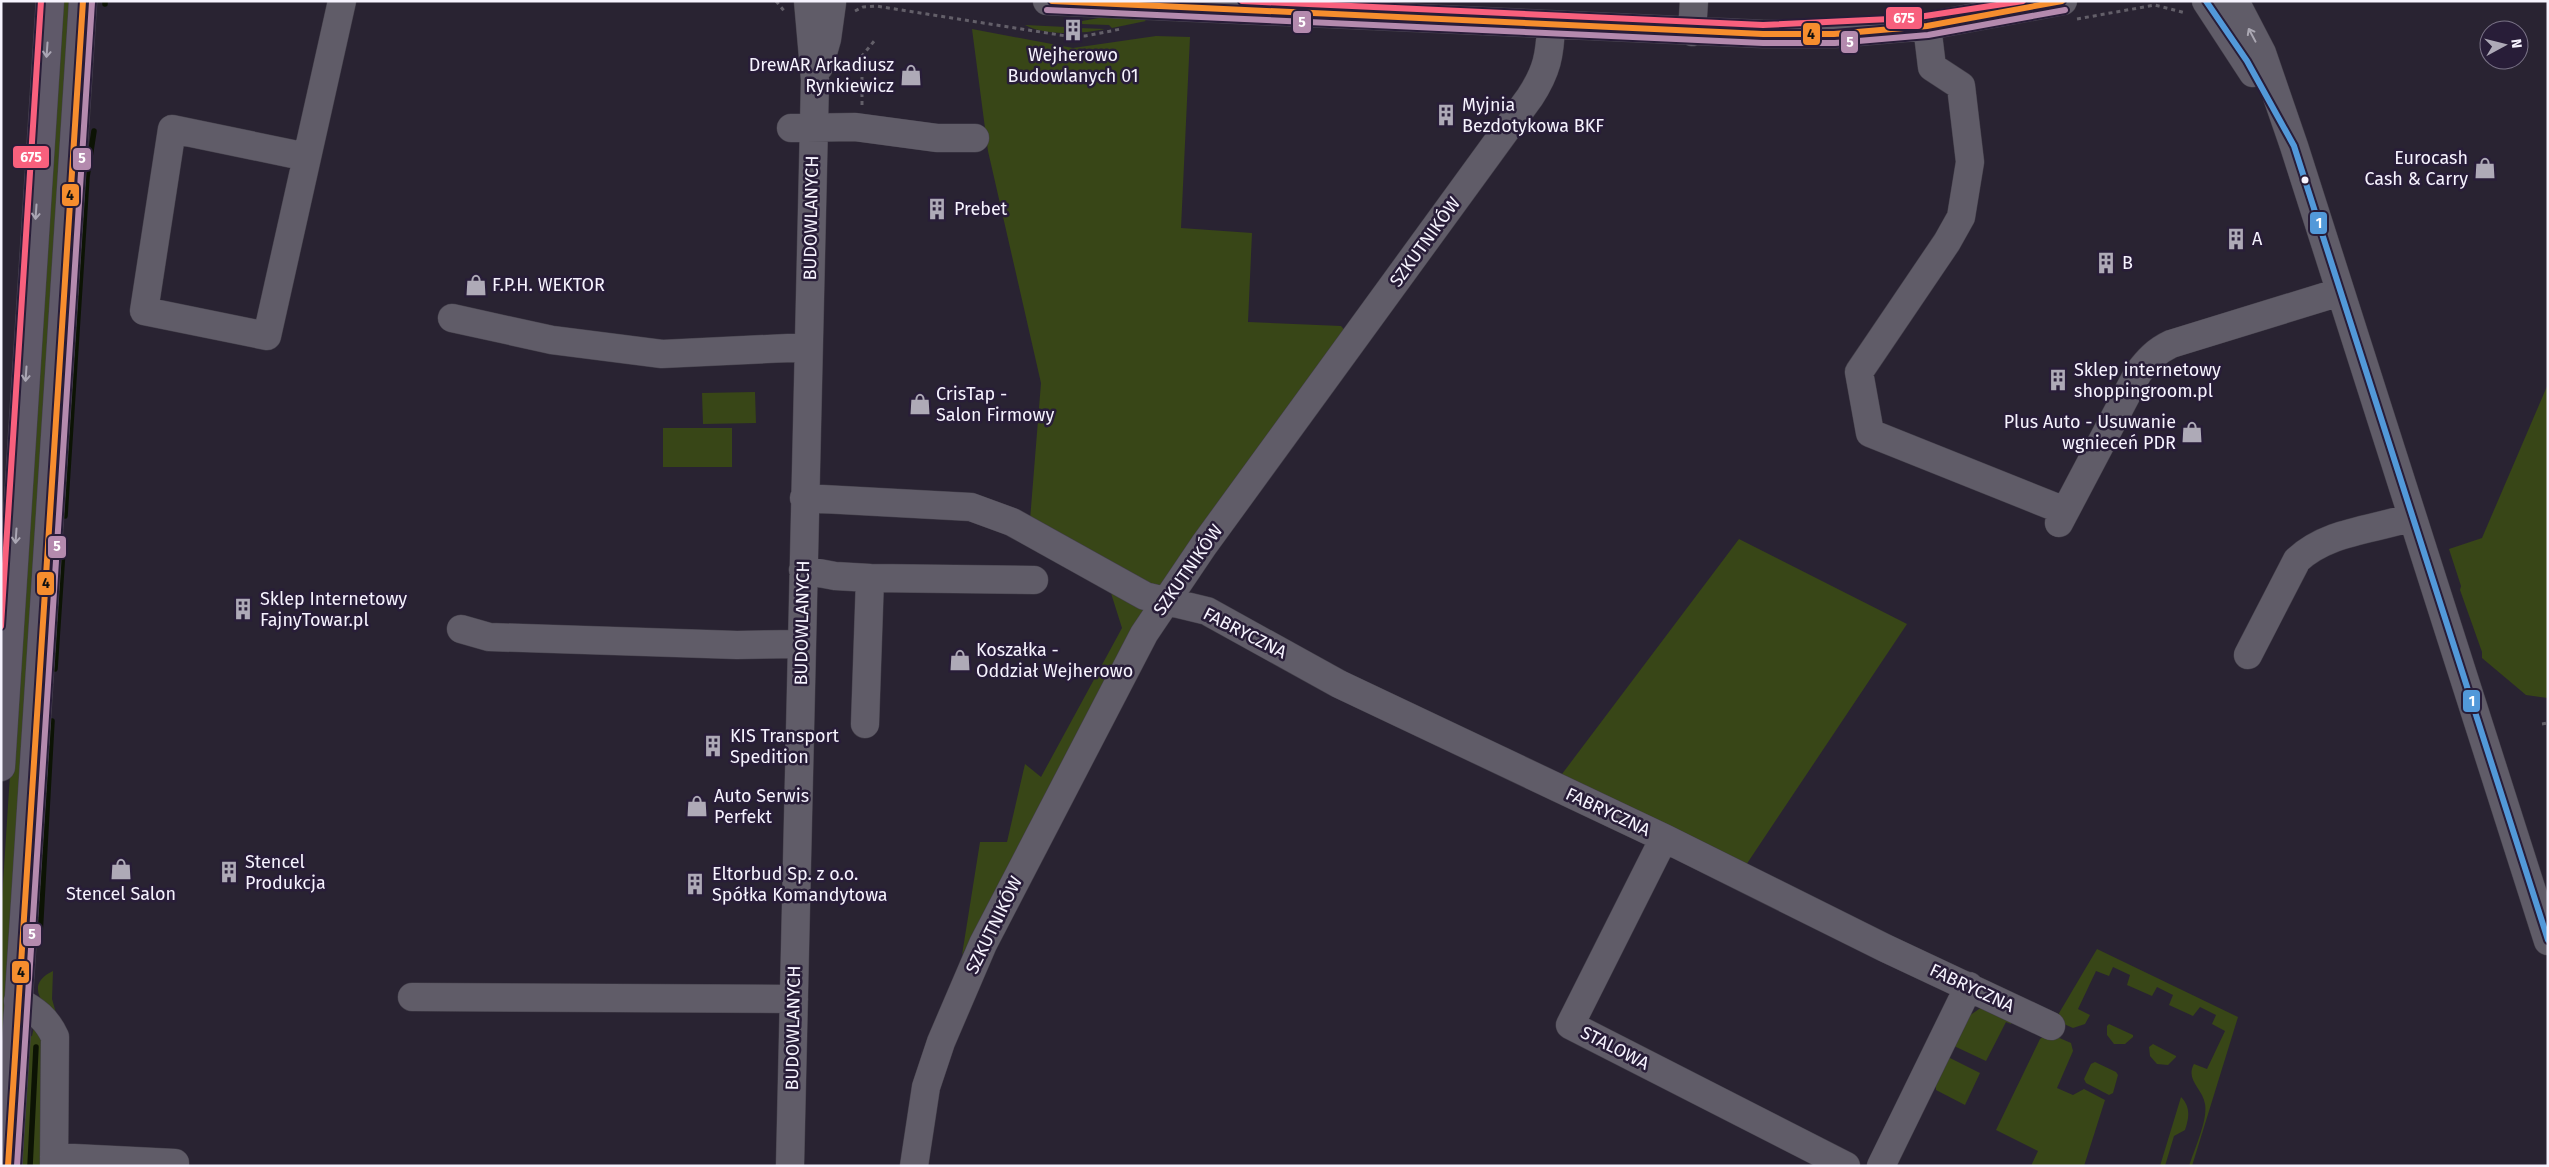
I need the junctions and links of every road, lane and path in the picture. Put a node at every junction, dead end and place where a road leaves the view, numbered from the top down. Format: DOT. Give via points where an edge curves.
graph roads {
  1 [pos="50,1"];
  2 [pos="83,1"];
  3 [pos="342,1"];
  4 [pos="1047,1"];
  5 [pos="1694,1"];
  6 [pos="2061,1"];
  7 [pos="2206,1"];
  8 [pos="2235,1"];
  9 [pos="823,2"];
  10 [pos="1552,25"];
  11 [pos="1927,26"];
  12 [pos="1692,32"];
  13 [pos="875,40"];
  14 [pos="862,108"];
  15 [pos="802,128"];
  16 [pos="975,138"];
  17 [pos="2294,146"];
  18 [pos="307,157"];
  19 [pos="2340,292"];
  20 [pos="452,318"];
  21 [pos="808,347"];
  22 [pos="804,498"];
  23 [pos="2412,517"];
  24 [pos="803,570"];
  25 [pos="870,578"];
  26 [pos="1034,580"];
  27 [pos="1164,601"];
  28 [pos="461,629"];
  29 [pos="801,644"];
  30 [pos="2248,655"];
  31 [pos="2548,723"];
  32 [pos="865,724"];
  33 [pos="2542,724"];
  34 [pos="1,767"];
  35 [pos="1664,838"];
  36 [pos="2548,941"];
  37 [pos="1969,986"];
  38 [pos="412,997"];
  39 [pos="794,999"];
  40 [pos="18,1001"];
  41 [pos="2051,1026"];
  42 [pos="54,1161"];
  43 [pos="8,1166"];
  44 [pos="174,1166"];
  45 [pos="790,1166"];
  46 [pos="914,1166"];
  47 [pos="1846,1166"];
  48 [pos="1881,1166"];
  1 -- 34 [label="main road, one-way"];
  2 -- 40 [label="main road"];
  3 -- 18 [label="street"];
  4 -- 10 [label="street"];
  5 -- 12 [label="street"];
  6 -- 11 [label="street"];
  7 -- 17 [label="street" via="2247,61"];
  17 -- 8 [label="street, one-way" via="2262,53"];
  9 -- 15 [label="street, BUDOWLANYCH" via="815,80"];
  10 -- 12 [label="street"];
  10 -- 27 [label="street, SZKUTNIKÓW" via="1544,76"];
  11 -- 12 [label="street" via="1834,34"];
  11 -- 19 [label="street" via="1932,66 1961,86 1970,162 1961,217 1859,372 1870,433 2062,517 2138,374 2158,350"];
  13 -- 14 [label="path" via="862,56"];
  15 -- 16 [label="street" via="855,127 937,138"];
  15 -- 21 [label="street, BUDOWLANYCH"];
  17 -- 19 [label="street"];
  18 -- 18 [label="street" via="267,336 144,311 172,129"];
  19 -- 23 [label="street"];
  20 -- 21 [label="street" via="552,340 662,354"];
  21 -- 22 [label="street, BUDOWLANYCH"];
  22 -- 24 [label="street, BUDOWLANYCH"];
  22 -- 27 [label="street, FABRYCZNA" via="971,507 1012,522 1144,596"];
  23 -- 30 [label="street" via="2334,537 2308,550 2297,560"];
  23 -- 36 [label="street"];
  24 -- 25 [label="street"];
  24 -- 29 [label="street, BUDOWLANYCH"];
  25 -- 26 [label="street"];
  25 -- 32 [label="street"];
  27 -- 35 [label="street, FABRYCZNA" via="1207,611 1339,684"];
  27 -- 46 [label="street, SZKUTNIKÓW" via="983,944 941,1042 926,1088"];
  28 -- 29 [label="street" via="489,638"];
  29 -- 39 [label="street, BUDOWLANYCH"];
  31 -- 33 [label="path"];
  35 -- 37 [label="street, FABRYCZNA"];
  35 -- 47 [label="street, STALOWA" via="1570,1025"];
  37 -- 41 [label="street, FABRYCZNA"];
  37 -- 48 [label="street"];
  38 -- 39 [label="street"];
  39 -- 45 [label="street, BUDOWLANYCH"];
  40 -- 42 [label="street" via="41,1015 55,1037"];
  40 -- 43 [label="main road"];
  42 -- 44 [label="street" via="174,1163"];
}
